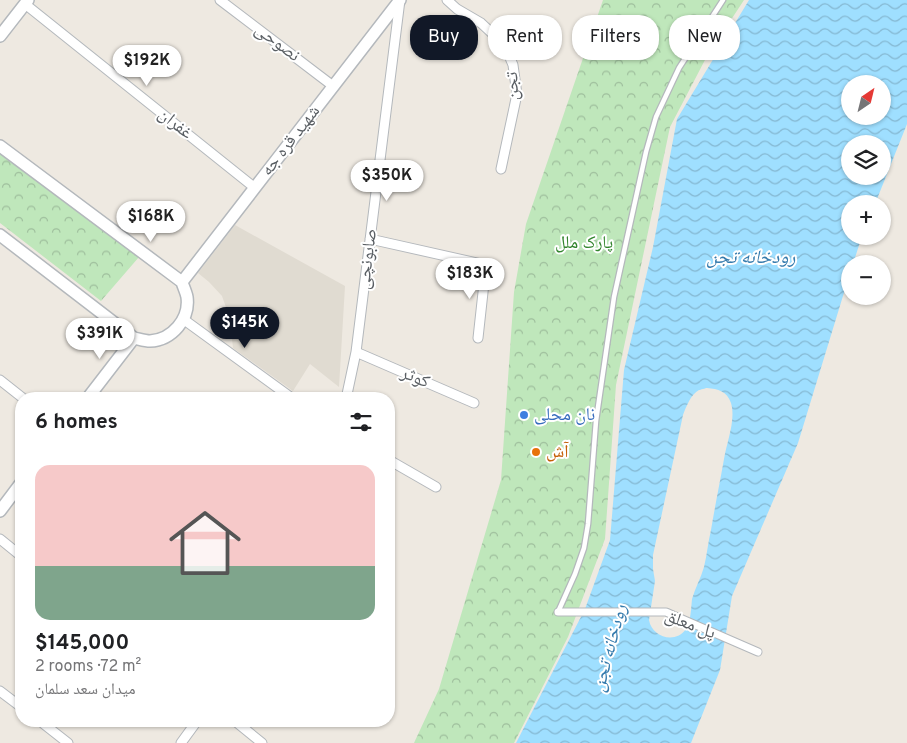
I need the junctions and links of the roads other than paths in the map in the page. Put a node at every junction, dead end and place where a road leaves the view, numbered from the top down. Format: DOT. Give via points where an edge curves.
graph roads {
  1 [pos="220,0"];
  2 [pos="400,0"];
  3 [pos="447,0"];
  4 [pos="723,0"];
  5 [pos="27,2"];
  6 [pos="0,36"];
  7 [pos="334,86"];
  8 [pos="0,146"];
  9 [pos="501,169"];
  10 [pos="255,188"];
  11 [pos="0,235"];
  12 [pos="370,239"];
  13 [pos="182,282"];
  14 [pos="183,319"];
  15 [pos="134,338"];
  16 [pos="478,338"];
  17 [pos="356,352"];
  18 [pos="0,380"];
  19 [pos="15,392"];
  20 [pos="92,392"];
  21 [pos="283,392"];
  22 [pos="347,392"];
  23 [pos="474,403"];
  24 [pos="395,463"];
  25 [pos="436,486"];
  26 [pos="15,491"];
  27 [pos="0,511"];
  28 [pos="0,539"];
  29 [pos="15,551"];
  30 [pos="558,612"];
  31 [pos="758,652"];
  32 [pos="0,691"];
  33 [pos="15,702"];
  34 [pos="48,727"];
  35 [pos="193,727"];
  36 [pos="242,727"];
  37 [pos="68,743"];
  38 [pos="181,743"];
  39 [pos="262,743"];
  1 -- 7 [label="street, نصوحی"];
  2 -- 7 [label="street, شهید قره جه"];
  2 -- 12 [label="street, صابونچی"];
  3 -- 9 [label="street, تجن" via="496,37 513,65 517,94"];
  4 -- 30 [label="lane" via="679,68 656,117 646,152 614,297 596,421 584,548"];
  5 -- 6 [label="street"];
  5 -- 10 [label="street, غفران"];
  7 -- 10 [label="street, شهید قره جه"];
  8 -- 13 [label="street"];
  10 -- 13 [label="street, شهید قره جه"];
  11 -- 15 [label="street"];
  12 -- 16 [label="street" via="486,265"];
  12 -- 17 [label="street, صابونچی"];
  13 -- 14 [label="street" via="187,297"];
  14 -- 15 [label="street" via="166,337 150,341"];
  14 -- 21 [label="street"];
  15 -- 20 [label="street"];
  17 -- 22 [label="street, صابونچی"];
  17 -- 23 [label="street, کوثر"];
  18 -- 19 [label="street"];
  24 -- 25 [label="street"];
  26 -- 27 [label="street"];
  28 -- 29 [label="street"];
  30 -- 31 [label="street, پل معلق" via="666,612"];
  32 -- 33 [label="street"];
  34 -- 37 [label="street"];
  35 -- 38 [label="street"];
  36 -- 39 [label="street"];
}
